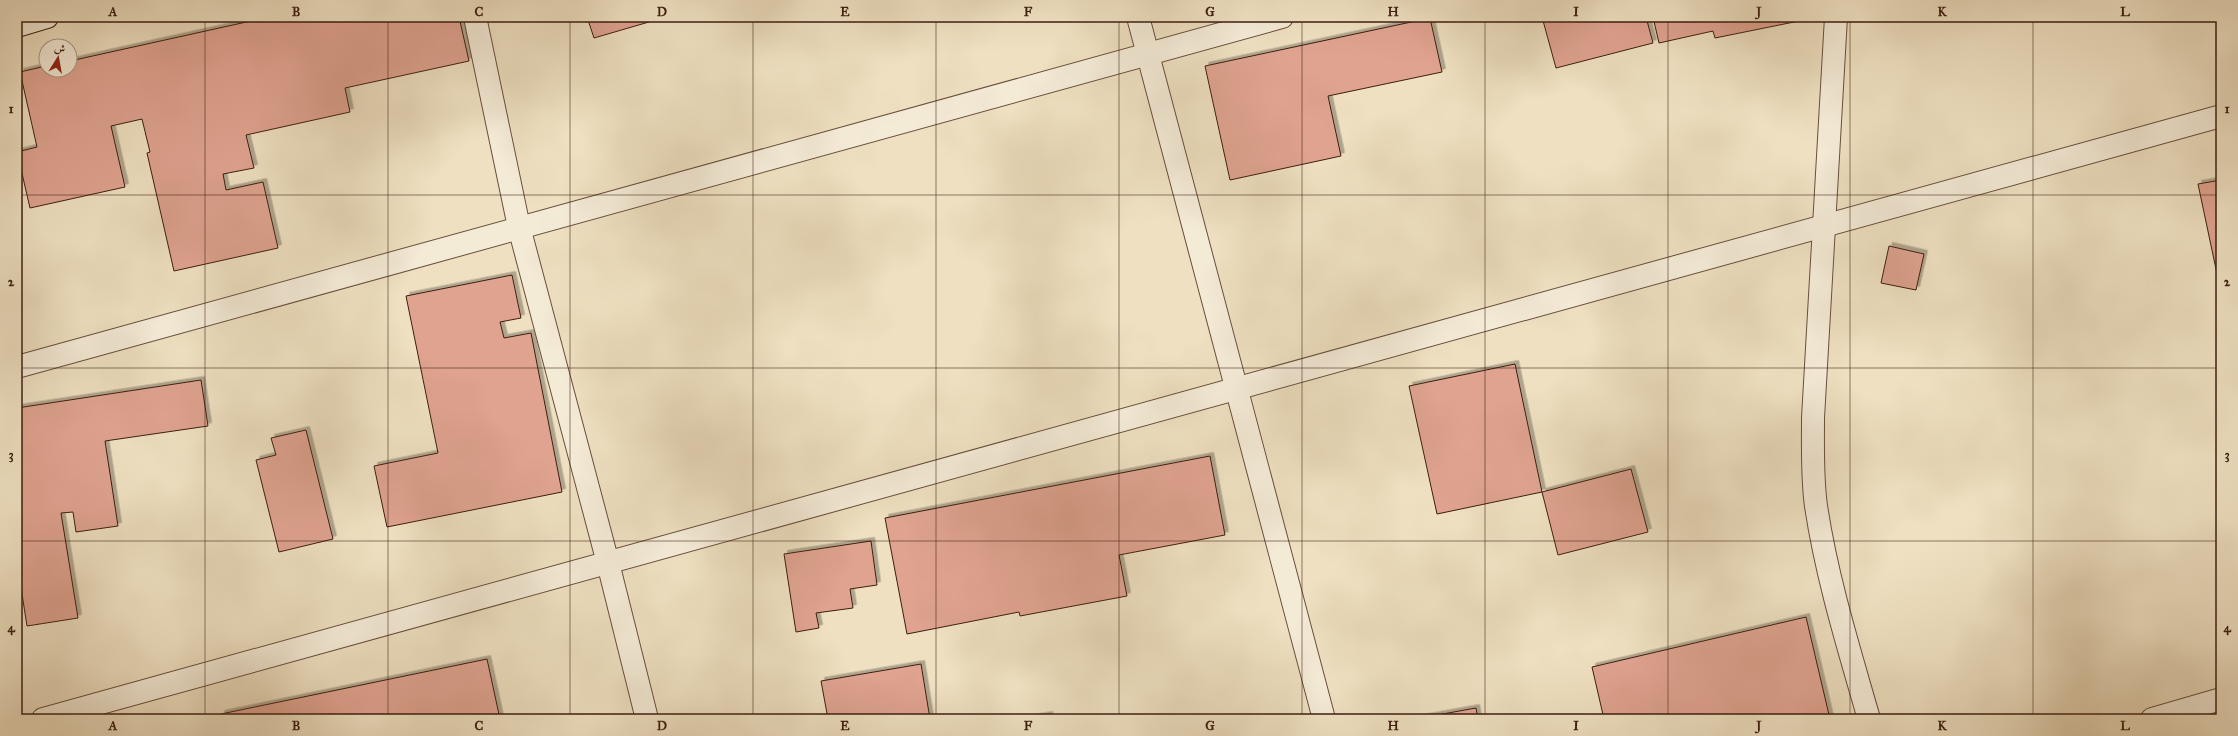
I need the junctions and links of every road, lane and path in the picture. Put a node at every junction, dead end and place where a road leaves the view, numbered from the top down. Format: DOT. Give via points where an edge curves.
graph roads {
  1 [pos="47,17"];
  2 [pos="475,17"];
  3 [pos="1138,17"];
  4 [pos="1282,17"];
  5 [pos="1836,17"];
  6 [pos="17,26"];
  7 [pos="1148,55"];
  8 [pos="2221,116"];
  9 [pos="519,227"];
  10 [pos="1825,227"];
  11 [pos="17,367"];
  12 [pos="1237,389"];
  13 [pos="608,563"];
  14 [pos="2221,699"];
  15 [pos="43,719"];
  16 [pos="647,719"];
  17 [pos="1324,719"];
  18 [pos="1869,719"];
  19 [pos="2152,719"];
  1 -- 6 [label="street"];
  2 -- 9 [label="street"];
  3 -- 7 [label="street"];
  4 -- 7 [label="street"];
  5 -- 10 [label="street"];
  7 -- 9 [label="street"];
  7 -- 12 [label="street"];
  8 -- 10 [label="street"];
  9 -- 11 [label="street"];
  9 -- 13 [label="street"];
  10 -- 12 [label="street"];
  10 -- 18 [label="street" via="1813,418 1816,505 1825,558"];
  12 -- 13 [label="street"];
  12 -- 17 [label="street"];
  13 -- 15 [label="street"];
  13 -- 16 [label="street"];
  14 -- 19 [label="street"];
}
